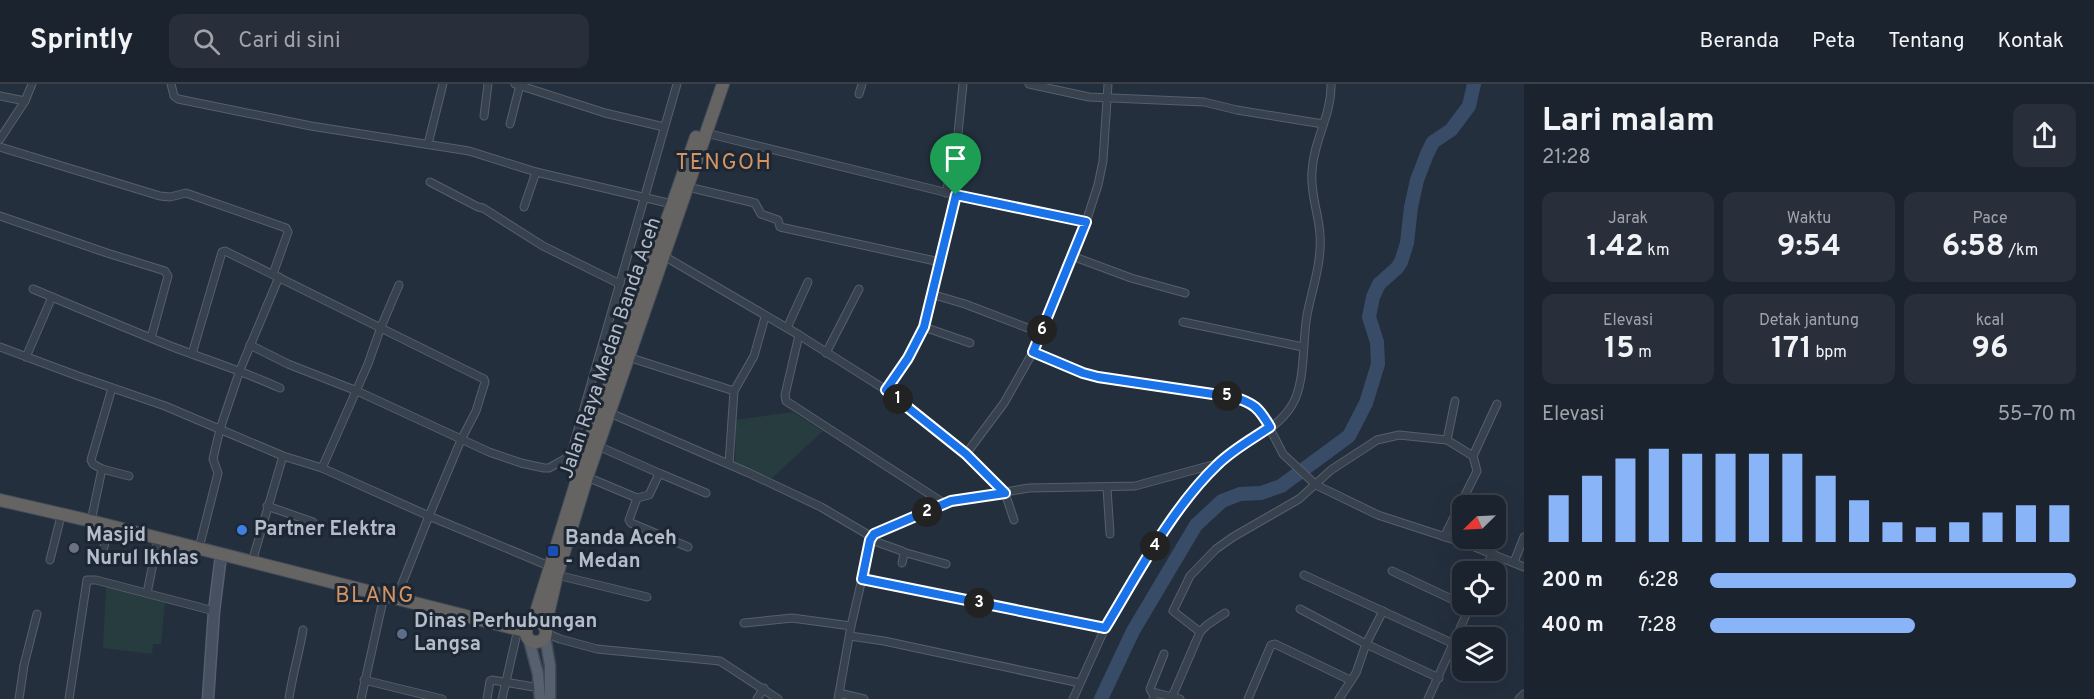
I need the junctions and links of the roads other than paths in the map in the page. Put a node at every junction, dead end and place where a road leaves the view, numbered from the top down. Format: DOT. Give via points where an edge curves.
graph roads {
  1 [pos="32,84"];
  2 [pos="171,84"];
  3 [pos="443,84"];
  4 [pos="488,84"];
  5 [pos="677,84"];
  6 [pos="715,84"];
  7 [pos="723,84"];
  8 [pos="862,84"];
  9 [pos="963,84"];
  10 [pos="1029,84"];
  11 [pos="1108,84"];
  12 [pos="1331,84"];
  13 [pos="517,85"];
  14 [pos="859,94"];
  15 [pos="0,96"];
  16 [pos="1107,98"];
  17 [pos="25,101"];
  18 [pos="708,114"];
  19 [pos="484,116"];
  20 [pos="510,124"];
  21 [pos="1323,124"];
  22 [pos="664,127"];
  23 [pos="706,133"];
  24 [pos="0,139"];
  25 [pos="428,144"];
  26 [pos="0,147"];
  27 [pos="536,172"];
  28 [pos="430,182"];
  29 [pos="688,187"];
  30 [pos="946,193"];
  31 [pos="956,195"];
  32 [pos="645,196"];
  33 [pos="672,204"];
  34 [pos="524,207"];
  35 [pos="0,216"];
  36 [pos="1086,222"];
  37 [pos="664,256"];
  38 [pos="1072,256"];
  39 [pos="940,262"];
  40 [pos="276,275"];
  41 [pos="808,282"];
  42 [pos="620,284"];
  43 [pos="399,285"];
  44 [pos="33,289"];
  45 [pos="859,289"];
  46 [pos="1185,293"];
  47 [pos="931,294"];
  48 [pos="52,297"];
  49 [pos="765,316"];
  50 [pos="1183,322"];
  51 [pos="381,327"];
  52 [pos="924,327"];
  53 [pos="787,328"];
  54 [pos="1041,333"];
  55 [pos="799,336"];
  56 [pos="151,338"];
  57 [pos="970,343"];
  58 [pos="250,345"];
  59 [pos="0,347"];
  60 [pos="1304,347"];
  61 [pos="1033,352"];
  62 [pos="826,353"];
  63 [pos="192,354"];
  64 [pos="26,357"];
  65 [pos="628,357"];
  66 [pos="240,370"];
  67 [pos="112,388"];
  68 [pos="280,388"];
  69 [pos="886,390"];
  70 [pos="357,391"];
  71 [pos="734,391"];
  72 [pos="1455,400"];
  73 [pos="1497,404"];
  74 [pos="610,413"];
  75 [pos="1270,427"];
  76 [pos="220,429"];
  77 [pos="461,440"];
  78 [pos="1447,440"];
  79 [pos="572,450"];
  80 [pos="593,451"];
  81 [pos="966,454"];
  82 [pos="284,456"];
  83 [pos="1473,456"];
  84 [pos="729,464"];
  85 [pos="1217,464"];
  86 [pos="322,468"];
  87 [pos="102,469"];
  88 [pos="661,474"];
  89 [pos="129,476"];
  90 [pos="587,477"];
  91 [pos="1313,484"];
  92 [pos="1107,488"];
  93 [pos="706,493"];
  94 [pos="1005,493"];
  95 [pos="636,498"];
  96 [pos="0,500"];
  97 [pos="945,504"];
  98 [pos="267,506"];
  99 [pos="61,516"];
  100 [pos="429,516"];
  101 [pos="1014,520"];
  102 [pos="91,521"];
  103 [pos="313,522"];
  104 [pos="109,526"];
  105 [pos="1110,534"];
  106 [pos="1444,537"];
  107 [pos="1524,537"];
  108 [pos="871,538"];
  109 [pos="1452,538"];
  110 [pos="158,539"];
  111 [pos="688,547"];
  112 [pos="199,548"];
  113 [pos="1484,549"];
  114 [pos="903,552"];
  115 [pos="1492,553"];
  116 [pos="102,555"];
  117 [pos="221,555"];
  118 [pos="50,560"];
  119 [pos="1489,561"];
  120 [pos="252,562"];
  121 [pos="902,562"];
  122 [pos="1514,562"];
  123 [pos="946,564"];
  124 [pos="1524,567"];
  125 [pos="553,571"];
  126 [pos="1392,571"];
  127 [pos="1304,574"];
  128 [pos="862,579"];
  129 [pos="147,594"];
  130 [pos="390,597"];
  131 [pos="647,597"];
  132 [pos="1452,598"];
  133 [pos="1300,609"];
  134 [pos="214,611"];
  135 [pos="1383,611"];
  136 [pos="1225,613"];
  137 [pos="37,614"];
  138 [pos="744,623"];
  139 [pos="851,626"];
  140 [pos="1105,628"];
  141 [pos="303,630"];
  142 [pos="535,631"];
  143 [pos="1200,632"];
  144 [pos="850,636"];
  145 [pos="1452,643"];
  146 [pos="1366,644"];
  147 [pos="1452,649"];
  148 [pos="1164,654"];
  149 [pos="1439,678"];
  150 [pos="364,680"];
  151 [pos="1350,680"];
  152 [pos="506,681"];
  153 [pos="1080,683"];
  154 [pos="764,688"];
  155 [pos="540,693"];
  156 [pos="1524,694"];
  157 [pos="415,696"];
  158 [pos="839,696"];
  159 [pos="1154,696"];
  160 [pos="1172,697"];
  161 [pos="19,699"];
  162 [pos="69,699"];
  163 [pos="208,699"];
  164 [pos="289,699"];
  165 [pos="361,699"];
  166 [pos="442,699"];
  167 [pos="487,699"];
  168 [pos="502,699"];
  169 [pos="550,699"];
  170 [pos="757,699"];
  171 [pos="778,699"];
  172 [pos="864,699"];
  173 [pos="1073,699"];
  174 [pos="1180,699"];
  175 [pos="1248,699"];
  176 [pos="1339,699"];
  177 [pos="1428,699"];
  178 [pos="1519,699"];
  1 -- 17 [label="street"];
  2 -- 25 [label="street" via="178,99 311,126"];
  3 -- 25 [label="street"];
  4 -- 19 [label="street"];
  5 -- 22 [label="street"];
  6 -- 18 [label="highway, Jalan Raya Medan Banda Aceh"];
  7 -- 18 [label="highway, Jalan Raya Medan Banda Aceh"];
  8 -- 14 [label="street"];
  9 -- 30 [label="street" via="957,143"];
  10 -- 16 [label="street"];
  11 -- 16 [label="street"];
  12 -- 21 [label="street"];
  13 -- 20 [label="street"];
  13 -- 22 [label="street"];
  15 -- 17 [label="street"];
  16 -- 21 [label="street" via="1204,102"];
  16 -- 36 [label="street" via="1103,161"];
  17 -- 24 [label="street"];
  18 -- 23 [label="highway, Jalan Raya Medan Banda Aceh"];
  18 -- 33 [label="highway, Jalan Raya Medan Banda Aceh"];
  21 -- 60 [label="street" via="1311,171 1320,259"];
  22 -- 32 [label="street"];
  23 -- 29 [label="highway, Jalan Raya Medan Banda Aceh"];
  23 -- 30 [label="street"];
  25 -- 27 [label="street" via="470,151"];
  26 -- 40 [label="street" via="160,196 186,193 285,228 288,232"];
  27 -- 32 [label="street"];
  27 -- 34 [label="street"];
  28 -- 42 [label="street"];
  29 -- 37 [label="highway, Jalan Raya Medan Banda Aceh"];
  29 -- 39 [label="street" via="755,203 761,214 778,220 780,227"];
  30 -- 31 [label="street"];
  31 -- 36 [label="street"];
  31 -- 39 [label="street"];
  32 -- 33 [label="street"];
  32 -- 42 [label="street"];
  33 -- 80 [label="highway, Jalan Raya Medan Banda Aceh"];
  35 -- 56 [label="street" via="167,272"];
  36 -- 38 [label="street"];
  37 -- 49 [label="street"];
  37 -- 65 [label="highway, Jalan Raya Medan Banda Aceh"];
  38 -- 46 [label="street"];
  38 -- 54 [label="street"];
  39 -- 47 [label="street"];
  40 -- 51 [label="street"];
  40 -- 58 [label="street"];
  40 -- 63 [label="street" via="222,252"];
  41 -- 53 [label="street"];
  42 -- 79 [label="street"];
  43 -- 51 [label="street"];
  44 -- 48 [label="street"];
  45 -- 62 [label="street"];
  47 -- 52 [label="street"];
  47 -- 54 [label="street"];
  48 -- 56 [label="street"];
  48 -- 64 [label="street"];
  49 -- 53 [label="street"];
  49 -- 71 [label="street" via="754,356"];
  50 -- 60 [label="street"];
  51 -- 70 [label="street"];
  51 -- 77 [label="street" via="484,379 476,411"];
  52 -- 57 [label="street"];
  52 -- 69 [label="street"];
  53 -- 55 [label="street"];
  54 -- 61 [label="street"];
  55 -- 62 [label="street"];
  55 -- 97 [label="street" via="784,395 786,401"];
  56 -- 63 [label="street"];
  58 -- 66 [label="street"];
  58 -- 70 [label="street"];
  59 -- 64 [label="street"];
  60 -- 75 [label="street" via="1294,401"];
  61 -- 75 [label="street" via="1098,377 1246,401 1261,411"];
  61 -- 81 [label="street" via="1004,403"];
  62 -- 69 [label="street"];
  63 -- 66 [label="street"];
  64 -- 67 [label="street"];
  65 -- 71 [label="street"];
  65 -- 74 [label="highway, Jalan Raya Medan Banda Aceh"];
  66 -- 68 [label="street"];
  66 -- 76 [label="street"];
  67 -- 76 [label="street"];
  67 -- 87 [label="street" via="91,460"];
  69 -- 81 [label="street"];
  70 -- 77 [label="street"];
  70 -- 86 [label="street"];
  71 -- 84 [label="street"];
  72 -- 78 [label="street"];
  73 -- 83 [label="street"];
  74 -- 80 [label="highway, Jalan Raya Medan Banda Aceh"];
  74 -- 84 [label="street"];
  75 -- 85 [label="street"];
  75 -- 91 [label="street" via="1283,454"];
  76 -- 82 [label="street"];
  76 -- 112 [label="street" via="213,459 218,473"];
  77 -- 79 [label="street" via="544,468 560,462"];
  77 -- 100 [label="street"];
  78 -- 83 [label="street"];
  78 -- 91 [label="street" via="1412,435 1377,440"];
  79 -- 80 [label="street"];
  80 -- 88 [label="street"];
  80 -- 90 [label="highway, Jalan Raya Medan Banda Aceh"];
  80 -- 125 [label="highway, Jalan Raya Medan Banda Aceh"];
  81 -- 94 [label="street"];
  82 -- 86 [label="street"];
  82 -- 98 [label="street"];
  83 -- 106 [label="street" via="1477,471"];
  84 -- 108 [label="street" via="821,507"];
  85 -- 92 [label="street" via="1143,485"];
  85 -- 140 [label="street" via="1159,539"];
  86 -- 100 [label="street"];
  87 -- 89 [label="street"];
  87 -- 102 [label="street"];
  88 -- 93 [label="street"];
  88 -- 95 [label="street" via="649,495"];
  90 -- 95 [label="street"];
  90 -- 125 [label="highway, Jalan Raya Medan Banda Aceh"];
  91 -- 106 [label="street" via="1378,516"];
  91 -- 143 [label="street" via="1290,504 1216,549 1190,576 1173,611"];
  92 -- 94 [label="street" via="1041,487"];
  92 -- 105 [label="street"];
  94 -- 97 [label="street"];
  94 -- 101 [label="street"];
  95 -- 111 [label="street" via="630,522"];
  96 -- 99 [label="highway"];
  97 -- 108 [label="street"];
  98 -- 103 [label="street"];
  98 -- 120 [label="street"];
  99 -- 102 [label="highway"];
  99 -- 118 [label="street"];
  100 -- 125 [label="street"];
  100 -- 130 [label="street"];
  102 -- 104 [label="highway"];
  104 -- 110 [label="highway"];
  104 -- 116 [label="street"];
  106 -- 109 [label="street"];
  107 -- 122 [label="street"];
  108 -- 114 [label="street"];
  108 -- 128 [label="street"];
  110 -- 112 [label="highway"];
  110 -- 129 [label="street"];
  112 -- 117 [label="highway"];
  113 -- 115 [label="street"];
  114 -- 121 [label="street"];
  114 -- 123 [label="street"];
  115 -- 119 [label="street"];
  115 -- 122 [label="street"];
  117 -- 120 [label="highway"];
  117 -- 134 [label="main road"];
  120 -- 130 [label="highway"];
  122 -- 124 [label="street"];
  125 -- 131 [label="street"];
  125 -- 142 [label="highway, Jalan Raya Medan Banda Aceh"];
  126 -- 132 [label="street"];
  127 -- 135 [label="street"];
  128 -- 139 [label="street"];
  128 -- 140 [label="street"];
  129 -- 134 [label="street"];
  129 -- 162 [label="street" via="96,580 86,581"];
  130 -- 142 [label="highway"];
  130 -- 150 [label="street"];
  133 -- 146 [label="street"];
  134 -- 163 [label="main road"];
  135 -- 145 [label="street"];
  135 -- 146 [label="street"];
  136 -- 143 [label="street"];
  137 -- 161 [label="street"];
  138 -- 139 [label="street" via="792,618"];
  139 -- 144 [label="street"];
  140 -- 153 [label="street"];
  141 -- 164 [label="street"];
  142 -- 152 [label="street"];
  142 -- 154 [label="street" via="597,649 720,661"];
  142 -- 155 [label="main road"];
  142 -- 169 [label="main road" via="550,666"];
  143 -- 160 [label="street"];
  144 -- 153 [label="street"];
  144 -- 158 [label="street"];
  146 -- 149 [label="street"];
  146 -- 151 [label="street"];
  147 -- 149 [label="street"];
  148 -- 159 [label="street" via="1150,690"];
  149 -- 177 [label="street"];
  150 -- 157 [label="street"];
  150 -- 165 [label="street"];
  151 -- 175 [label="street" via="1273,644"];
  151 -- 176 [label="street"];
  152 -- 155 [label="street"];
  152 -- 167 [label="street" via="491,680"];
  152 -- 168 [label="street"];
  153 -- 173 [label="street"];
  154 -- 170 [label="street"];
  154 -- 171 [label="street"];
  156 -- 178 [label="street"];
  157 -- 166 [label="street"];
  158 -- 172 [label="street"];
  159 -- 160 [label="street"];
  160 -- 174 [label="street"];
}
